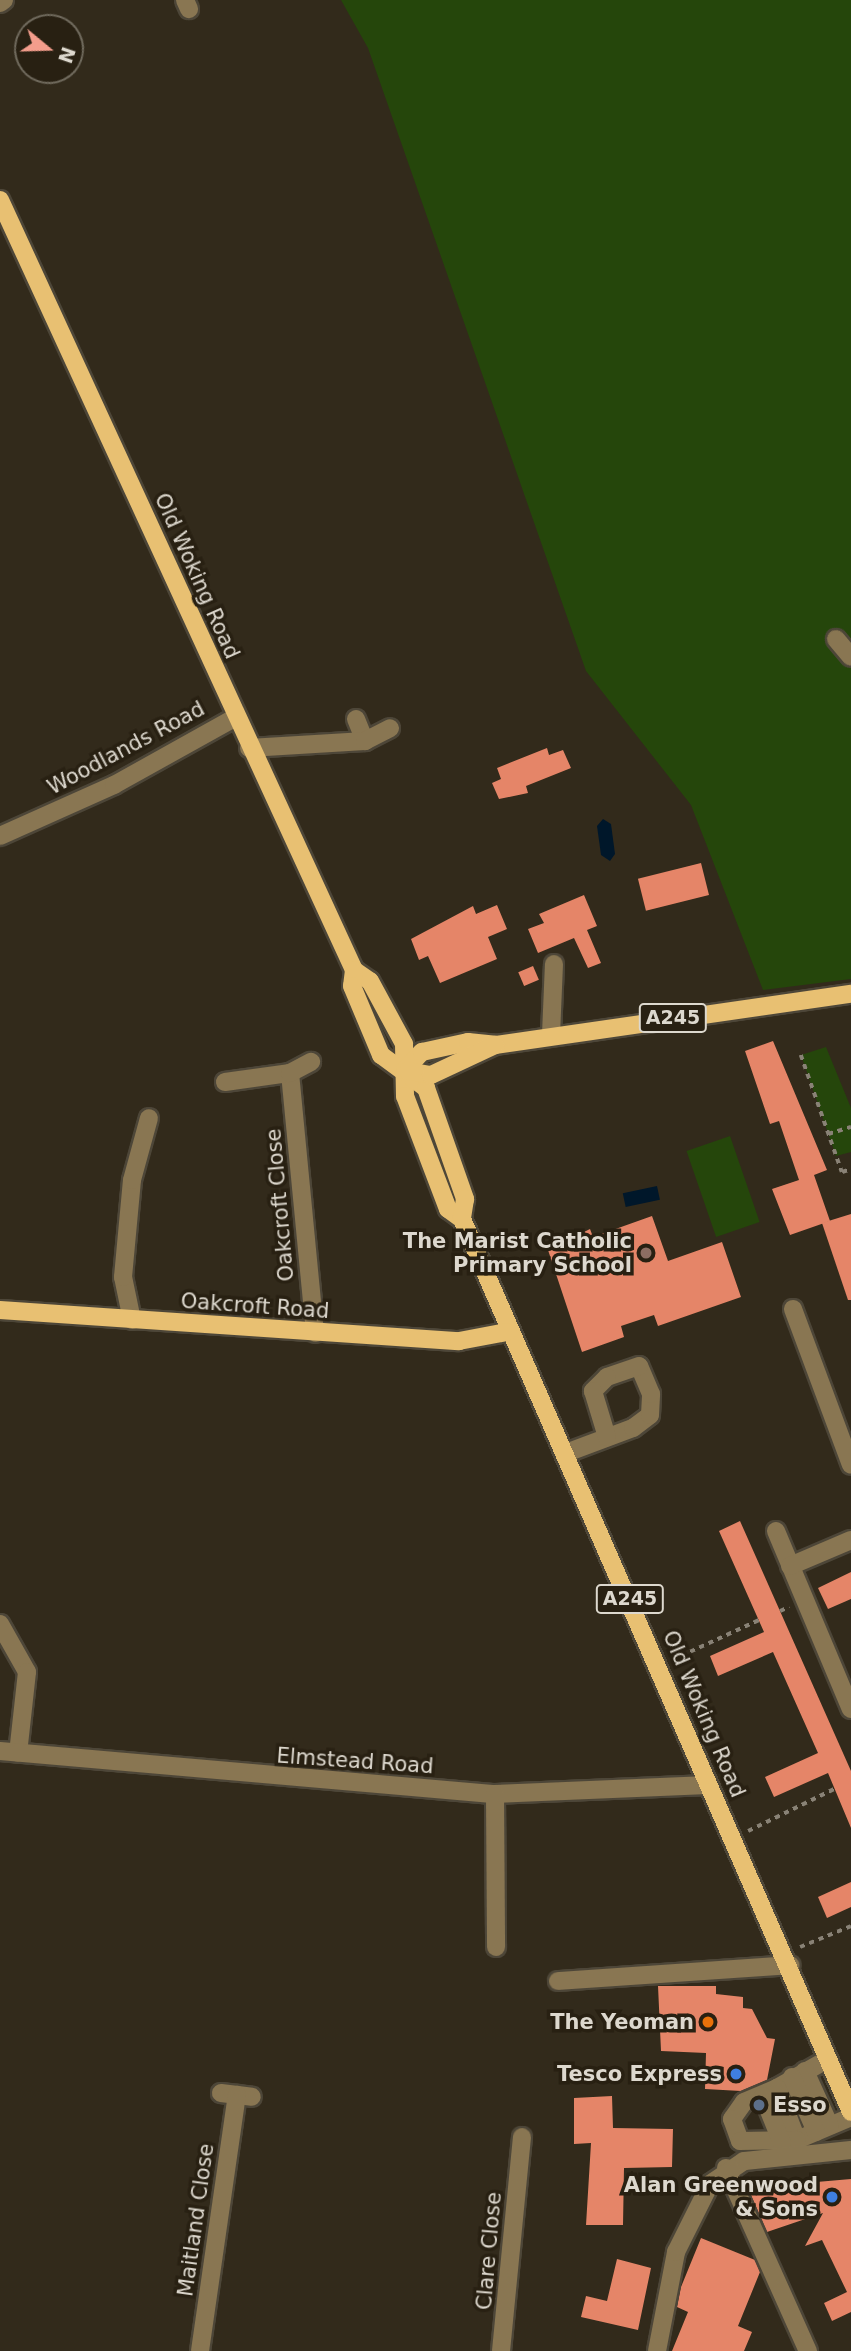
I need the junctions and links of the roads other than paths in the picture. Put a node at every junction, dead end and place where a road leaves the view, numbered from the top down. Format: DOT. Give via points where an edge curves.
graph roads {
  1 [pos="0,200"];
  2 [pos="836,639"];
  3 [pos="851,657"];
  4 [pos="236,717"];
  5 [pos="356,719"];
  6 [pos="390,728"];
  7 [pos="365,741"];
  8 [pos="249,748"];
  9 [pos="0,836"];
  10 [pos="554,964"];
  11 [pos="354,970"];
  12 [pos="851,995"];
  13 [pos="551,1035"];
  14 [pos="311,1062"];
  15 [pos="405,1070"];
  16 [pos="290,1073"];
  17 [pos="226,1082"];
  18 [pos="149,1118"];
  19 [pos="793,1308"];
  20 [pos="0,1310"];
  21 [pos="132,1320"];
  22 [pos="507,1332"];
  23 [pos="315,1333"];
  24 [pos="607,1437"];
  25 [pos="566,1453"];
  26 [pos="851,1465"];
  27 [pos="776,1531"];
  28 [pos="851,1540"];
  29 [pos="790,1566"];
  30 [pos="0,1624"];
  31 [pos="851,1709"];
  32 [pos="9,1752"];
  33 [pos="708,1785"];
  34 [pos="495,1794"];
  35 [pos="496,1947"];
  36 [pos="788,1959"];
  37 [pos="558,1980"];
  38 [pos="828,2059"];
  39 [pos="799,2074"];
  40 [pos="770,2092"];
  41 [pos="237,2095"];
  42 [pos="851,2115"];
  43 [pos="823,2129"];
  44 [pos="522,2137"];
  45 [pos="789,2141"];
  46 [pos="851,2150"];
  47 [pos="726,2168"];
  48 [pos="200,2351"];
  49 [pos="501,2351"];
  50 [pos="657,2351"];
  51 [pos="808,2351"];
  1 -- 4 [label="main road, Old Woking Road"];
  2 -- 3 [label="street"];
  4 -- 8 [label="main road, Old Woking Road"];
  4 -- 9 [label="street, Woodlands Road" via="114,785"];
  5 -- 7 [label="street"];
  6 -- 7 [label="street"];
  7 -- 8 [label="street"];
  8 -- 11 [label="main road, Old Woking Road"];
  10 -- 13 [label="street"];
  11 -- 15 [label="main road, Old Woking Road" via="370,981 404,1044"];
  11 -- 15 [label="main road, Old Woking Road" via="352,986 382,1055"];
  12 -- 13 [label="main road, A245"];
  13 -- 15 [label="main road, A245" via="495,1045 435,1048"];
  14 -- 16 [label="street"];
  15 -- 22 [label="main road, Old Woking Road / A245" via="426,1088 466,1199 462,1219"];
  16 -- 17 [label="street"];
  16 -- 23 [label="street, Oakcroft Close"];
  18 -- 21 [label="street" via="132,1180 123,1277"];
  19 -- 26 [label="street"];
  20 -- 21 [label="main road, Oakcroft Road"];
  21 -- 23 [label="main road, Oakcroft Road"];
  22 -- 23 [label="main road, Oakcroft Road" via="459,1341"];
  22 -- 25 [label="main road, Old Woking Road / A245"];
  24 -- 25 [label="street"];
  25 -- 33 [label="main road, Old Woking Road / A245"];
  27 -- 29 [label="street"];
  28 -- 29 [label="street"];
  29 -- 31 [label="street"];
  30 -- 32 [label="street" via="27,1672"];
  32 -- 34 [label="street, Elmstead Road"];
  33 -- 34 [label="street, Elmstead Road"];
  33 -- 36 [label="main road, Old Woking Road / A245"];
  34 -- 35 [label="street"];
  36 -- 37 [label="street"];
  36 -- 38 [label="main road, Old Woking Road / A245"];
  38 -- 39 [label="street"];
  38 -- 42 [label="main road, Old Woking Road / A245"];
  39 -- 40 [label="street"];
  39 -- 43 [label="street"];
  40 -- 45 [label="street"];
  40 -- 45 [label="street" via="744,2102 732,2119 740,2141"];
  41 -- 48 [label="street, Maitland Close"];
  42 -- 43 [label="street"];
  43 -- 45 [label="street"];
  44 -- 49 [label="street, Clare Close" via="512,2155"];
  46 -- 47 [label="street" via="838,2156 762,2158"];
  47 -- 50 [label="street" via="685,2227"];
  47 -- 51 [label="street"];
}
